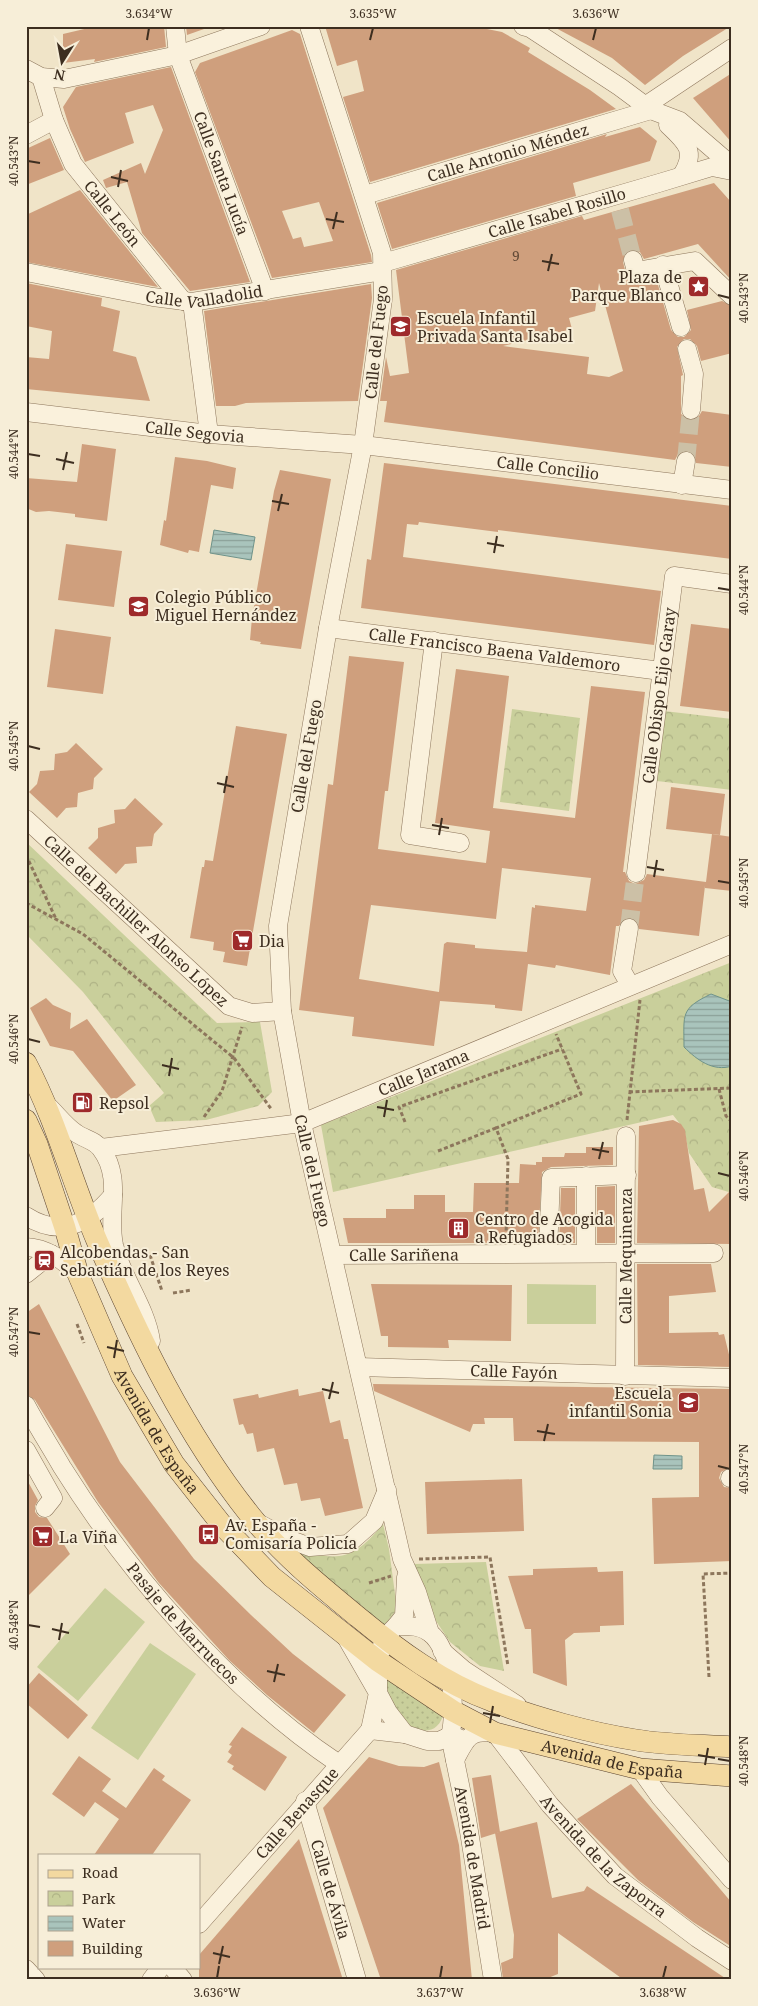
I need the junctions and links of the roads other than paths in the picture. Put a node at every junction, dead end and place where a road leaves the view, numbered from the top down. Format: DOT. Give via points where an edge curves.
graph roads {
  1 [pos="175,26"];
  2 [pos="261,26"];
  3 [pos="309,26"];
  4 [pos="523,26"];
  5 [pos="732,48"];
  6 [pos="178,55"];
  7 [pos="34,73"];
  8 [pos="649,109"];
  9 [pos="54,120"];
  10 [pos="26,135"];
  11 [pos="732,170"];
  12 [pos="682,175"];
  13 [pos="365,195"];
  14 [pos="633,260"];
  15 [pos="664,266"];
  16 [pos="383,267"];
  17 [pos="26,272"];
  18 [pos="265,291"];
  19 [pos="732,296"];
  20 [pos="187,301"];
  21 [pos="681,326"];
  22 [pos="687,349"];
  23 [pos="691,410"];
  24 [pos="26,412"];
  25 [pos="209,434"];
  26 [pos="363,445"];
  27 [pos="686,461"];
  28 [pos="682,485"];
  29 [pos="732,490"];
  30 [pos="732,584"];
  31 [pos="328,628"];
  32 [pos="434,640"];
  33 [pos="661,671"];
  34 [pos="26,818"];
  35 [pos="460,843"];
  36 [pos="636,873"];
  37 [pos="630,928"];
  38 [pos="732,944"];
  39 [pos="636,982"];
  40 [pos="282,1011"];
  41 [pos="26,1063"];
  42 [pos="26,1120"];
  43 [pos="302,1123"];
  44 [pos="67,1134"];
  45 [pos="626,1136"];
  46 [pos="101,1148"];
  47 [pos="32,1149"];
  48 [pos="627,1175"];
  49 [pos="586,1176"];
  50 [pos="113,1195"];
  51 [pos="88,1218"];
  52 [pos="30,1225"];
  53 [pos="66,1228"];
  54 [pos="26,1247"];
  55 [pos="586,1252"];
  56 [pos="627,1252"];
  57 [pos="714,1252"];
  58 [pos="548,1253"];
  59 [pos="51,1254"];
  60 [pos="334,1256"];
  61 [pos="26,1274"];
  62 [pos="78,1274"];
  63 [pos="153,1362"];
  64 [pos="359,1367"];
  65 [pos="625,1376"];
  66 [pos="730,1378"];
  67 [pos="26,1405"];
  68 [pos="26,1450"];
  69 [pos="387,1490"];
  70 [pos="45,1508"];
  71 [pos="256,1521"];
  72 [pos="404,1565"];
  73 [pos="390,1632"];
  74 [pos="343,1633"];
  75 [pos="430,1633"];
  76 [pos="442,1651"];
  77 [pos="378,1661"];
  78 [pos="451,1683"];
  79 [pos="378,1693"];
  80 [pos="453,1711"];
  81 [pos="532,1715"];
  82 [pos="370,1730"];
  83 [pos="495,1732"];
  84 [pos="405,1734"];
  85 [pos="458,1738"];
  86 [pos="732,1747"];
  87 [pos="455,1760"];
  88 [pos="339,1764"];
  89 [pos="640,1769"];
  90 [pos="732,1776"];
  91 [pos="305,1801"];
  92 [pos="732,1880"];
  93 [pos="200,1923"];
  94 [pos="732,1961"];
  95 [pos="26,1968"];
  96 [pos="160,1968"];
  97 [pos="173,1968"];
  98 [pos="36,1980"];
  99 [pos="151,1980"];
  100 [pos="183,1980"];
  101 [pos="356,1980"];
  102 [pos="493,1980"];
  1 -- 6 [label="street, Calle Santa Lucía"];
  2 -- 6 [label="street"];
  3 -- 13 [label="street, Calle del Fuego"];
  4 -- 8 [label="street"];
  5 -- 8 [label="street, Calle Antonio Méndez"];
  6 -- 7 [label="street" via="64,79"];
  6 -- 18 [label="street, Calle Santa Lucía"];
  7 -- 9 [label="street, Calle León"];
  8 -- 11 [label="street" via="680,121 723,158"];
  8 -- 12 [label="street" via="683,139 690,152"];
  8 -- 13 [label="street, Calle Antonio Méndez"];
  9 -- 10 [label="street"];
  9 -- 20 [label="street, Calle León" via="73,164"];
  11 -- 12 [label="street, Calle Isabel Rosillo" via="712,167"];
  12 -- 16 [label="street, Calle Isabel Rosillo" via="618,203"];
  13 -- 16 [label="street, Calle del Fuego"];
  14 -- 15 [label="street" via="636,272"];
  15 -- 19 [label="street" via="695,261"];
  15 -- 21 [label="street"];
  16 -- 18 [label="street, Calle Valladolid"];
  16 -- 26 [label="street, Calle del Fuego" via="384,299"];
  17 -- 20 [label="street, Calle Valladolid"];
  18 -- 20 [label="street, Calle Valladolid"];
  20 -- 25 [label="street"];
  22 -- 23 [label="street" via="694,374"];
  24 -- 25 [label="street, Calle Segovia"];
  25 -- 26 [label="street, Calle Segovia"];
  26 -- 28 [label="street, Calle Concilio"];
  26 -- 31 [label="street, Calle del Fuego"];
  27 -- 28 [label="street"];
  28 -- 29 [label="street, Calle Concilio"];
  30 -- 33 [label="street, Calle Obispo Eijo Garay" via="674,576"];
  31 -- 32 [label="street, Calle Francisco Baena Valdemoro"];
  31 -- 40 [label="street, Calle del Fuego" via="278,926"];
  32 -- 33 [label="street, Calle Francisco Baena Valdemoro"];
  32 -- 35 [label="street" via="410,836"];
  33 -- 36 [label="street, Calle Obispo Eijo Garay"];
  34 -- 40 [label="street, Calle del Bachiller Alonso López" via="229,1006 252,1013"];
  37 -- 39 [label="street" via="622,971"];
  38 -- 39 [label="street, Calle Jarama"];
  39 -- 43 [label="street, Calle Jarama"];
  40 -- 43 [label="street, Calle del Fuego"];
  41 -- 44 [label="main road, Avenida de España" via="46,1104"];
  42 -- 47 [label="main road, Avenida de España"];
  43 -- 46 [label="street, Calle Jarama"];
  43 -- 60 [label="street, Calle del Fuego"];
  44 -- 46 [label="street" via="89,1139"];
  44 -- 47 [label="street"];
  44 -- 51 [label="main road, Avenida de España"];
  45 -- 48 [label="street, Calle Mequinenza"];
  46 -- 50 [label="street, Avenida de España" via="114,1180"];
  47 -- 53 [label="main road, Avenida de España"];
  48 -- 49 [label="street"];
  48 -- 56 [label="street, Calle Mequinenza"];
  49 -- 55 [label="street"];
  49 -- 58 [label="street" via="551,1178"];
  50 -- 51 [label="street"];
  50 -- 63 [label="street, Avenida de España" via="114,1244 146,1323"];
  51 -- 53 [label="street"];
  51 -- 63 [label="main road, Avenida de España"];
  52 -- 53 [label="street"];
  53 -- 62 [label="main road, Avenida de España"];
  54 -- 59 [label="street"];
  55 -- 56 [label="street, Calle Sariñena"];
  55 -- 58 [label="street, Calle Sariñena"];
  56 -- 57 [label="street, Calle Sariñena"];
  56 -- 65 [label="street, Calle Mequinenza"];
  58 -- 60 [label="street, Calle Sariñena"];
  59 -- 61 [label="street"];
  59 -- 62 [label="street" via="62,1259"];
  60 -- 64 [label="street, Calle del Fuego"];
  62 -- 74 [label="main road, Avenida de España" via="122,1376 174,1464 222,1525 272,1576"];
  63 -- 71 [label="main road, Avenida de España" via="193,1435"];
  64 -- 65 [label="street, Calle Fayón"];
  64 -- 69 [label="street, Calle del Fuego"];
  65 -- 66 [label="street, Calle Fayón"];
  67 -- 88 [label="street, Pasaje de Marruecos" via="80,1496 131,1566 243,1688 316,1749"];
  68 -- 70 [label="street" via="53,1498"];
  69 -- 71 [label="street" via="374,1521 348,1544 310,1547"];
  69 -- 72 [label="street, Calle del Fuego"];
  71 -- 73 [label="main road, Avenida de España" via="304,1573"];
  72 -- 73 [label="street, Calle del Fuego" via="404,1616"];
  72 -- 75 [label="street, Calle del Fuego"];
  73 -- 75 [label="street" via="413,1625"];
  73 -- 77 [label="street, Avenida de España"];
  73 -- 78 [label="main road, Avenida de España"];
  74 -- 77 [label="main road, Avenida de España"];
  74 -- 79 [label="street, Avenida de España"];
  75 -- 76 [label="street, Avenida de España"];
  76 -- 78 [label="street, Avenida de España"];
  76 -- 81 [label="street, Avenida de España" via="464,1670"];
  77 -- 79 [label="street, Avenida de España"];
  77 -- 80 [label="main road, Avenida de España"];
  78 -- 80 [label="street, Avenida de España"];
  78 -- 81 [label="main road, Avenida de España"];
  79 -- 82 [label="street, Avenida de España"];
  79 -- 84 [label="street, Avenida de España"];
  80 -- 83 [label="main road, Avenida de España"];
  80 -- 85 [label="street, Avenida de España"];
  81 -- 86 [label="main road, Avenida de España" via="636,1740"];
  82 -- 84 [label="street"];
  82 -- 88 [label="street, Calle Benasque"];
  83 -- 85 [label="street, Avenida de España" via="480,1730"];
  83 -- 89 [label="main road, Avenida de España"];
  83 -- 94 [label="street, Avenida de la Zaporra" via="550,1805 615,1876"];
  84 -- 85 [label="street, Avenida de España" via="427,1741"];
  85 -- 87 [label="street, Avenida de España"];
  87 -- 102 [label="street, Avenida de Madrid"];
  88 -- 91 [label="street, Calle Benasque"];
  89 -- 90 [label="main road, Avenida de España"];
  89 -- 92 [label="street"];
  91 -- 93 [label="street, Calle Benasque"];
  91 -- 101 [label="street, Calle de Ávila"];
  95 -- 98 [label="street"];
  96 -- 99 [label="street"];
  97 -- 100 [label="street"];
}
